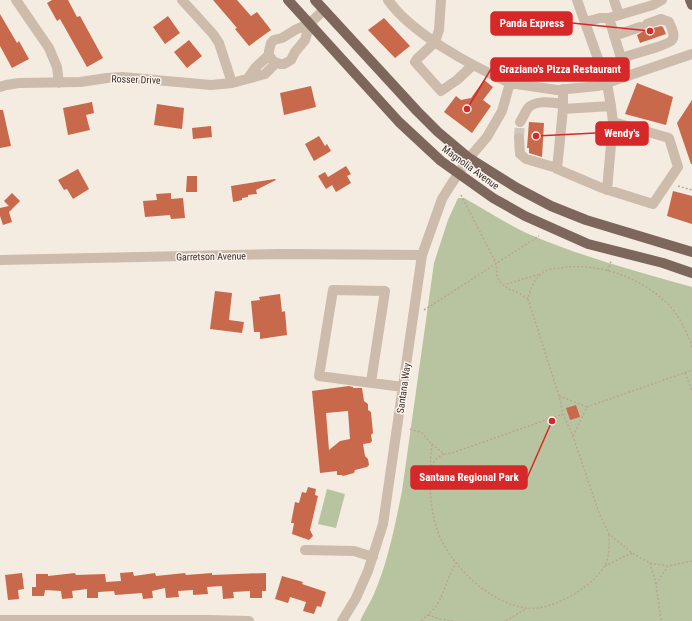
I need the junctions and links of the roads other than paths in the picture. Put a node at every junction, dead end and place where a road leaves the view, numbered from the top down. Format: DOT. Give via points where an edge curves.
graph roads {
  1 [pos="16,0"];
  2 [pos="182,0"];
  3 [pos="288,0"];
  4 [pos="315,0"];
  5 [pos="388,0"];
  6 [pos="441,0"];
  7 [pos="577,0"];
  8 [pos="614,0"];
  9 [pos="690,0"];
  10 [pos="660,1"];
  11 [pos="692,5"];
  12 [pos="324,10"];
  13 [pos="619,15"];
  14 [pos="609,18"];
  15 [pos="585,22"];
  16 [pos="669,22"];
  17 [pos="310,23"];
  18 [pos="614,36"];
  19 [pos="435,42"];
  20 [pos="692,54"];
  21 [pos="273,59"];
  22 [pos="473,65"];
  23 [pos="59,82"];
  24 [pos="232,83"];
  25 [pos="510,83"];
  26 [pos="606,84"];
  27 [pos="0,87"];
  28 [pos="563,89"];
  29 [pos="610,106"];
  30 [pos="563,107"];
  31 [pos="520,122"];
  32 [pos="613,122"];
  33 [pos="519,138"];
  34 [pos="469,158"];
  35 [pos="557,168"];
  36 [pos="459,174"];
  37 [pos="607,190"];
  38 [pos="692,252"];
  39 [pos="422,255"];
  40 [pos="0,260"];
  41 [pos="692,273"];
  42 [pos="371,382"];
  43 [pos="403,387"];
  44 [pos="305,550"];
  45 [pos="373,557"];
  46 [pos="0,620"];
  47 [pos="247,621"];
  48 [pos="342,621"];
  1 -- 23 [label="street" via="50,48"];
  2 -- 24 [label="street" via="220,43"];
  3 -- 17 [label="main road, Magnolia Avenue"];
  4 -- 12 [label="main road, Magnolia Avenue"];
  5 -- 19 [label="street" via="407,20"];
  6 -- 19 [label="street" via="439,30"];
  7 -- 15 [label="street"];
  8 -- 13 [label="street"];
  9 -- 11 [label="main road"];
  10 -- 13 [label="street"];
  10 -- 16 [label="street"];
  12 -- 17 [label="street, Rosser Drive"];
  12 -- 34 [label="main road, Magnolia Avenue" via="417,111"];
  13 -- 14 [label="street"];
  14 -- 15 [label="street"];
  14 -- 18 [label="street"];
  15 -- 26 [label="street"];
  16 -- 18 [label="street" via="661,19"];
  16 -- 18 [label="street" via="674,32 671,41 621,58"];
  17 -- 21 [label="street, Rosser Drive" via="274,40 269,47"];
  17 -- 21 [label="street, Rosser Drive" via="305,40 291,60 284,64"];
  17 -- 36 [label="main road, Magnolia Avenue" via="399,122"];
  19 -- 22 [label="street"];
  19 -- 22 [label="street" via="415,62 441,91"];
  20 -- 26 [label="street"];
  21 -- 24 [label="street, Rosser Drive" via="255,68 248,78"];
  22 -- 25 [label="street"];
  23 -- 24 [label="street, Rosser Drive" via="122,77 211,85"];
  23 -- 27 [label="street, Rosser Drive" via="19,83"];
  25 -- 28 [label="street"];
  25 -- 34 [label="street, Santana Way" via="502,111 487,137"];
  26 -- 28 [label="street"];
  26 -- 29 [label="street"];
  28 -- 30 [label="street"];
  29 -- 30 [label="street"];
  29 -- 32 [label="street"];
  30 -- 31 [label="street" via="550,103 535,103 528,108"];
  30 -- 35 [label="street"];
  32 -- 37 [label="street"];
  32 -- 37 [label="street" via="669,138 678,167 653,204"];
  33 -- 35 [label="street" via="520,154 526,159"];
  34 -- 36 [label="street, Santana Way"];
  34 -- 38 [label="main road, Magnolia Avenue" via="551,206 586,220"];
  35 -- 37 [label="street"];
  36 -- 39 [label="street, Santana Way" via="442,199"];
  36 -- 41 [label="main road, Magnolia Avenue" via="524,216 588,244"];
  39 -- 40 [label="street, Garretson Avenue" via="283,254"];
  39 -- 43 [label="street, Santana Way"];
  42 -- 42 [label="street" via="319,376 333,290 385,291"];
  42 -- 43 [label="street"];
  43 -- 45 [label="street, Santana Way" via="383,524"];
  44 -- 45 [label="street" via="354,551"];
  45 -- 48 [label="street, Santana Way" via="356,598"];
  46 -- 47 [label="street"];
}
